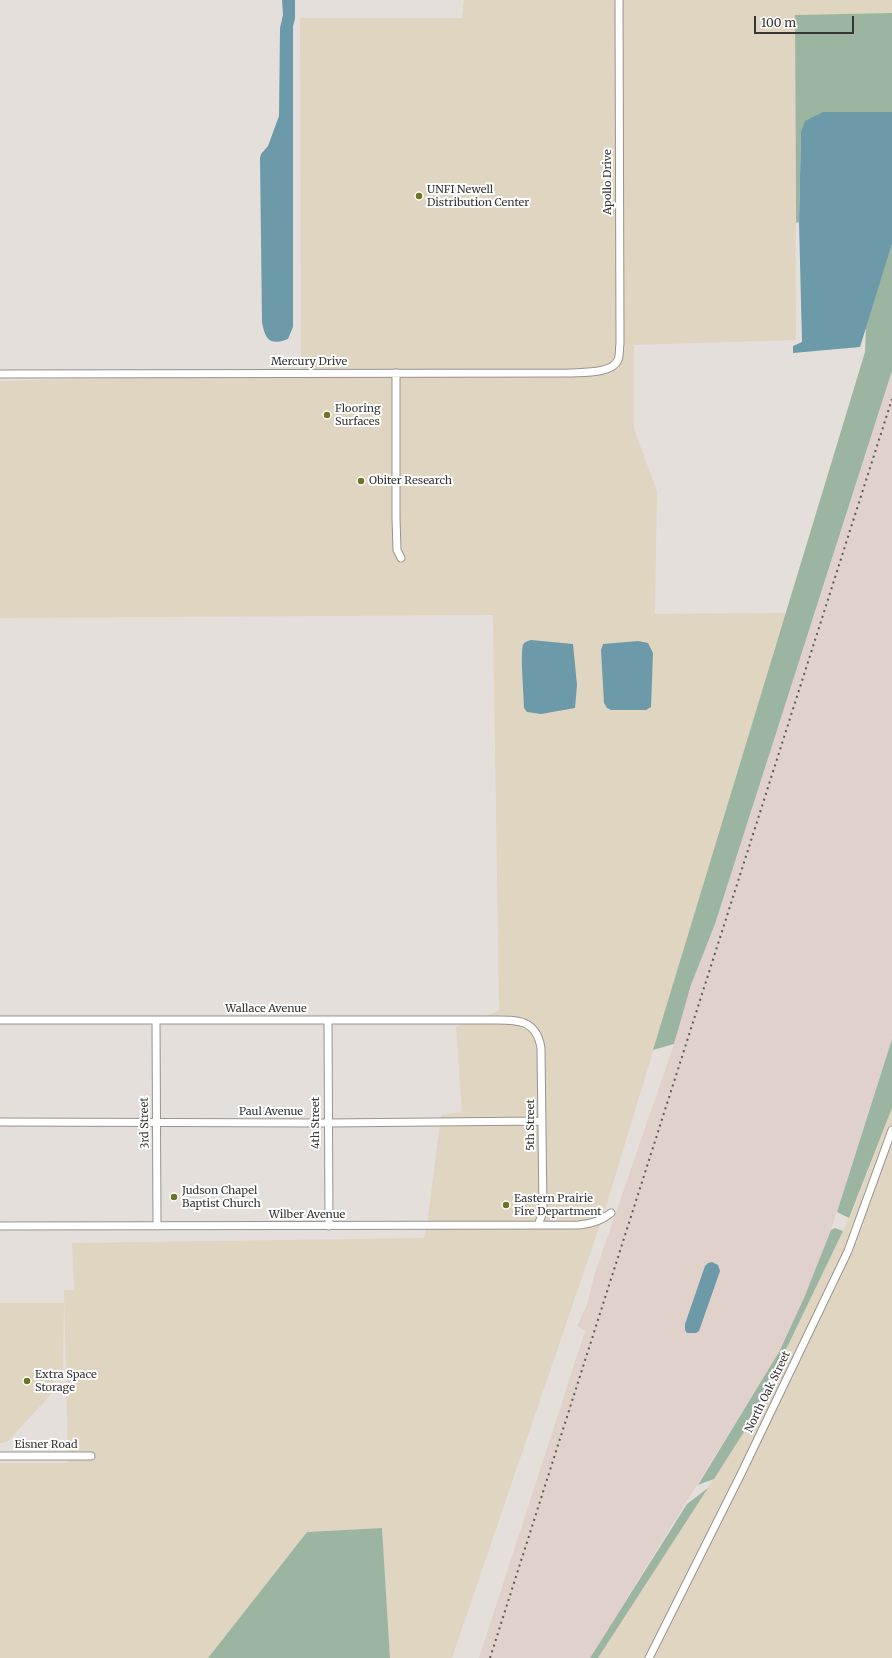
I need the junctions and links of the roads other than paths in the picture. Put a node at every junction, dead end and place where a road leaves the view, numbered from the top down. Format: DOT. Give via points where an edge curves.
graph roads {
  1 [pos="619,0"];
  2 [pos="616,364"];
  3 [pos="396,372"];
  4 [pos="0,374"];
  5 [pos="401,558"];
  6 [pos="0,1020"];
  7 [pos="156,1020"];
  8 [pos="328,1020"];
  9 [pos="531,1026"];
  10 [pos="542,1121"];
  11 [pos="0,1122"];
  12 [pos="156,1122"];
  13 [pos="327,1123"];
  14 [pos="892,1130"];
  15 [pos="611,1213"];
  16 [pos="538,1225"];
  17 [pos="0,1226"];
  18 [pos="157,1226"];
  19 [pos="329,1226"];
  20 [pos="0,1456"];
  21 [pos="91,1456"];
  22 [pos="649,1658"];
  1 -- 2 [label="street, Apollo Drive" via="620,344"];
  2 -- 3 [label="street, Mercury Drive" via="606,369 585,372"];
  3 -- 4 [label="street, Mercury Drive"];
  3 -- 5 [label="street" via="396,541"];
  6 -- 7 [label="street, Wallace Avenue"];
  7 -- 8 [label="street, Wallace Avenue"];
  7 -- 12 [label="street, 3rd Street"];
  8 -- 9 [label="street, Wallace Avenue" via="513,1020"];
  8 -- 13 [label="street, 4th Street"];
  9 -- 10 [label="street, 5th Street" via="538,1034 541,1048"];
  10 -- 13 [label="street, Paul Avenue"];
  10 -- 16 [label="street, 5th Street" via="543,1212"];
  11 -- 12 [label="street, Paul Avenue"];
  12 -- 13 [label="street, Paul Avenue"];
  12 -- 18 [label="street, 3rd Street"];
  13 -- 19 [label="street, 4th Street"];
  14 -- 22 [label="street, North Oak Street" via="848,1251"];
  15 -- 16 [label="street, Wilber Avenue" via="604,1219 589,1224"];
  16 -- 19 [label="street, Wilber Avenue"];
  17 -- 18 [label="street, Wilber Avenue"];
  18 -- 19 [label="street, Wilber Avenue"];
  20 -- 21 [label="street, Eisner Road"];
}
